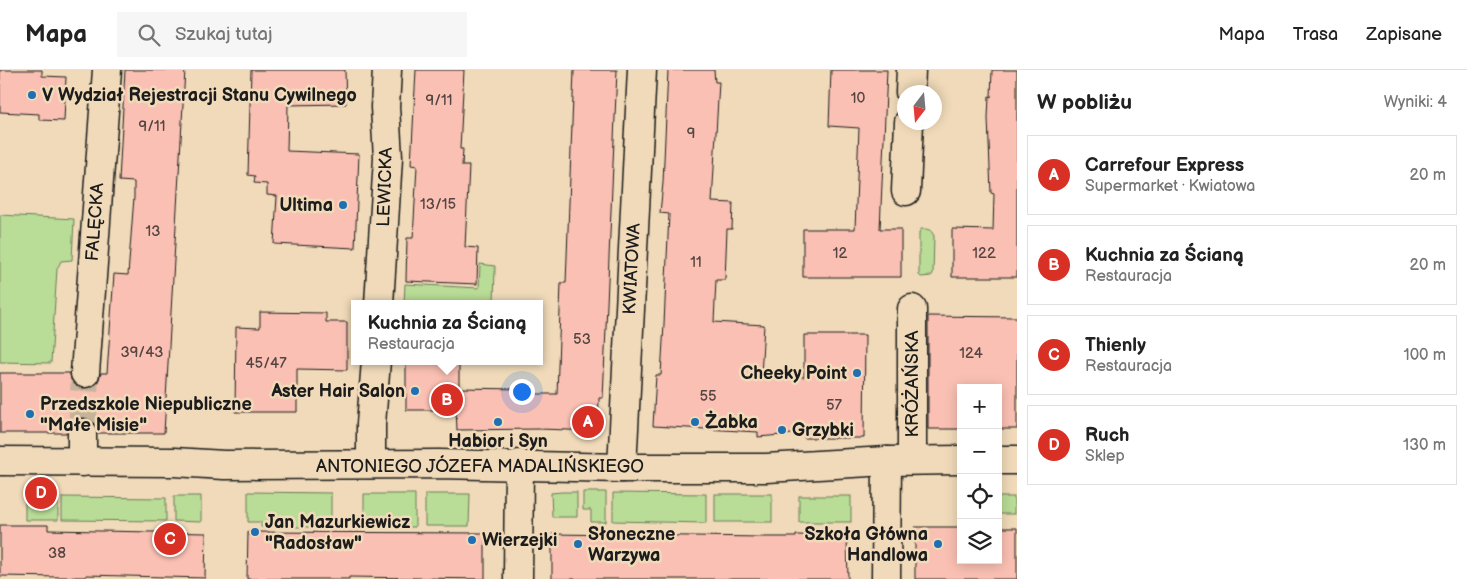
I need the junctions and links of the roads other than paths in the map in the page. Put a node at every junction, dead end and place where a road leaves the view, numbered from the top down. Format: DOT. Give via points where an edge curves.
graph roads {
  1 [pos="107,70"];
  2 [pos="387,70"];
  3 [pos="642,70"];
  4 [pos="911,70"];
  5 [pos="910,85"];
  6 [pos="909,130"];
  7 [pos="906,191"];
  8 [pos="380,300"];
  9 [pos="912,309"];
  10 [pos="376,365"];
  11 [pos="85,373"];
  12 [pos="82,433"];
  13 [pos="899,460"];
  14 [pos="957,460"];
  15 [pos="1002,460"];
  16 [pos="1017,460"];
  17 [pos="0,461"];
  18 [pos="82,462"];
  19 [pos="371,464"];
  20 [pos="519,464"];
  21 [pos="622,468"];
  22 [pos="518,579"];
  23 [pos="886,579"];
  1 -- 11 [label="street, FALĘCKA"];
  2 -- 8 [label="street, LEWICKA" via="388,158"];
  3 -- 21 [label="street, KWIATOWA"];
  4 -- 5 [label="street"];
  6 -- 7 [label="street"];
  9 -- 13 [label="street, KRÓŻAŃSKA"];
  10 -- 19 [label="street"];
  12 -- 18 [label="street"];
  13 -- 14 [label="street, ANTONIEGO JÓZEFA MADALIŃSKIEGO"];
  13 -- 21 [label="street, ANTONIEGO JÓZEFA MADALIŃSKIEGO" via="766,468"];
  13 -- 23 [label="street, KRÓŻAŃSKA"];
  15 -- 16 [label="street"];
  17 -- 18 [label="street, ANTONIEGO JÓZEFA MADALIŃSKIEGO"];
  18 -- 19 [label="street, ANTONIEGO JÓZEFA MADALIŃSKIEGO"];
  19 -- 20 [label="street, ANTONIEGO JÓZEFA MADALIŃSKIEGO"];
  20 -- 21 [label="street, ANTONIEGO JÓZEFA MADALIŃSKIEGO"];
  20 -- 22 [label="street"];
}
